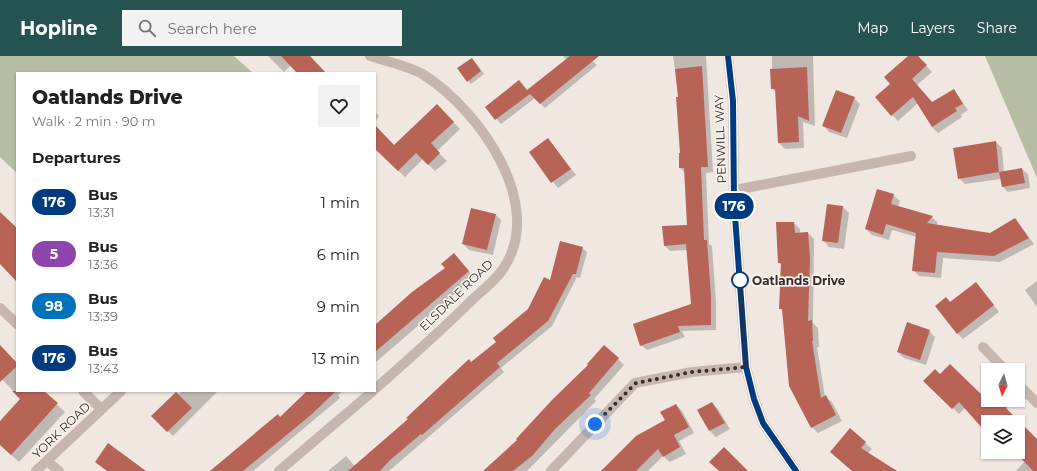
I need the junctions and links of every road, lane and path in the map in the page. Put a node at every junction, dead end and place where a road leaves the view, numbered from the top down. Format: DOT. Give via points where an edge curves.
graph roads {
  1 [pos="370,56"];
  2 [pos="728,56"];
  3 [pos="912,156"];
  4 [pos="735,190"];
  5 [pos="0,308"];
  6 [pos="16,323"];
  7 [pos="983,347"];
  8 [pos="998,363"];
  9 [pos="746,367"];
  10 [pos="376,388"];
  11 [pos="1025,391"];
  12 [pos="84,392"];
  13 [pos="120,392"];
  14 [pos="372,392"];
  15 [pos="1037,404"];
  16 [pos="101,409"];
  17 [pos="47,461"];
  18 [pos="36,471"];
  19 [pos="59,471"];
  20 [pos="279,471"];
  21 [pos="551,471"];
  22 [pos="796,471"];
  1 -- 10 [label="street, ELSDALE ROAD" via="424,75 461,105 507,172 516,203 517,234 513,252 503,270"];
  2 -- 4 [label="street, PENWILL WAY" via="733,101"];
  3 -- 4 [label="street"];
  4 -- 9 [label="street, PENWILL WAY"];
  5 -- 6 [label="street"];
  7 -- 8 [label="street"];
  9 -- 21 [label="street" via="692,372 636,383"];
  9 -- 22 [label="street, PENWILL WAY" via="763,423"];
  11 -- 15 [label="street"];
  12 -- 16 [label="street"];
  13 -- 16 [label="street, YORK ROAD"];
  14 -- 20 [label="street"];
  16 -- 17 [label="street, YORK ROAD"];
  17 -- 18 [label="street, YORK ROAD"];
  17 -- 19 [label="street"];
}
